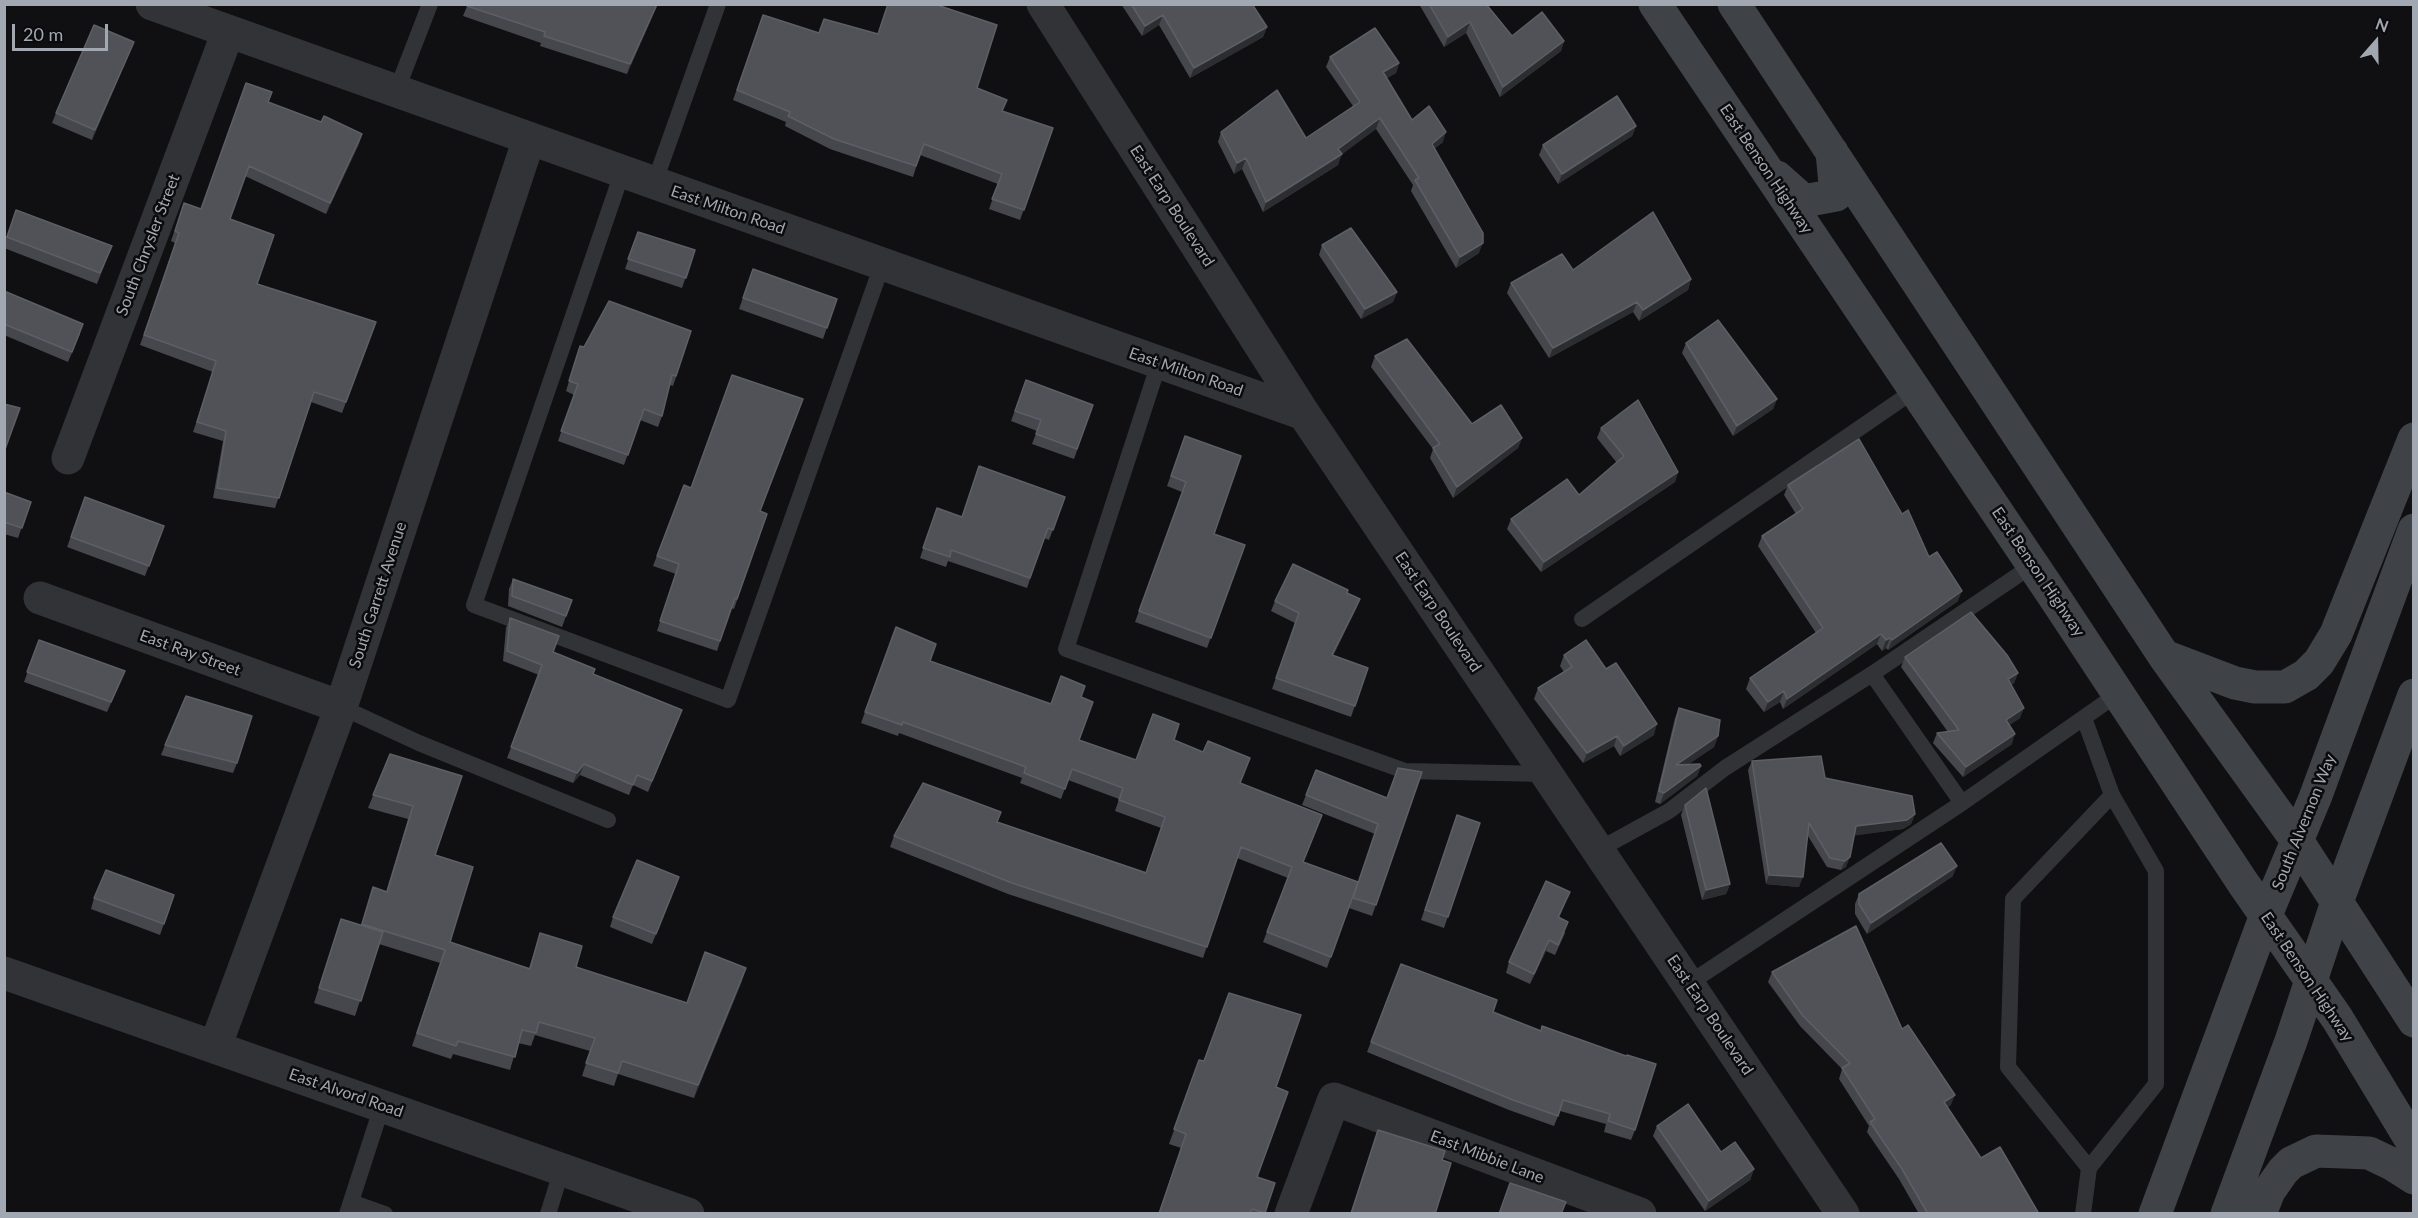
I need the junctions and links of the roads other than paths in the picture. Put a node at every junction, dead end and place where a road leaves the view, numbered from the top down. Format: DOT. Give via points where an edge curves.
graph roads {
  1 [pos="152,4"];
  2 [pos="430,4"];
  3 [pos="718,4"];
  4 [pos="1043,4"];
  5 [pos="1655,4"];
  6 [pos="1734,4"];
  7 [pos="192,11"];
  8 [pos="228,32"];
  9 [pos="396,92"];
  10 [pos="529,139"];
  11 [pos="1832,151"];
  12 [pos="1763,164"];
  13 [pos="622,173"];
  14 [pos="654,184"];
  15 [pos="882,265"];
  16 [pos="1159,363"];
  17 [pos="1915,390"];
  18 [pos="1304,414"];
  19 [pos="2414,439"];
  20 [pos="68,458"];
  21 [pos="2414,530"];
  22 [pos="2033,565"];
  23 [pos="40,598"];
  24 [pos="1582,619"];
  25 [pos="2164,656"];
  26 [pos="1872,674"];
  27 [pos="2118,693"];
  28 [pos="2414,695"];
  29 [pos="341,707"];
  30 [pos="2084,717"];
  31 [pos="2405,744"];
  32 [pos="1546,774"];
  33 [pos="2112,795"];
  34 [pos="1962,804"];
  35 [pos="608,820"];
  36 [pos="2298,842"];
  37 [pos="1598,850"];
  38 [pos="2337,902"];
  39 [pos="2266,915"];
  40 [pos="4,973"];
  41 [pos="2310,979"];
  42 [pos="1688,984"];
  43 [pos="2414,1021"];
  44 [pos="215,1047"];
  45 [pos="382,1106"];
  46 [pos="2414,1144"];
  47 [pos="2089,1167"];
  48 [pos="562,1169"];
  49 [pos="2414,1178"];
  50 [pos="349,1208"];
  51 [pos="1626,1212"];
  52 [pos="385,1214"];
  53 [pos="548,1214"];
  54 [pos="688,1214"];
  55 [pos="1291,1214"];
  56 [pos="1843,1214"];
  57 [pos="2084,1214"];
  58 [pos="2155,1214"];
  59 [pos="2227,1214"];
  60 [pos="2260,1214"];
  1 -- 7 [label="street, East Milton Road"];
  2 -- 9 [label="lane"];
  3 -- 14 [label="lane"];
  4 -- 18 [label="street, East Earp Boulevard"];
  5 -- 12 [label="main road, East Benson Highway"];
  6 -- 11 [label="main road"];
  7 -- 8 [label="street, East Milton Road"];
  8 -- 9 [label="street, East Milton Road"];
  8 -- 20 [label="street, South Chrysler Street"];
  9 -- 10 [label="street, East Milton Road"];
  10 -- 13 [label="street, East Milton Road"];
  10 -- 29 [label="street, South Garrett Avenue"];
  11 -- 12 [label="main road" via="1836,195 1804,201"];
  11 -- 25 [label="main road"];
  12 -- 17 [label="main road, East Benson Highway"];
  13 -- 14 [label="street, East Milton Road"];
  13 -- 15 [label="lane" via="474,605 728,700"];
  14 -- 15 [label="street, East Milton Road"];
  15 -- 16 [label="street, East Milton Road"];
  16 -- 18 [label="street, East Milton Road"];
  16 -- 32 [label="lane" via="1066,649 1405,771"];
  17 -- 22 [label="main road, East Benson Highway"];
  17 -- 24 [label="lane"];
  18 -- 32 [label="street, East Earp Boulevard"];
  19 -- 25 [label="main road" via="2336,634 2306,675 2284,687 2255,687"];
  21 -- 36 [label="main road, South Alvernon Way"];
  22 -- 26 [label="lane"];
  22 -- 27 [label="main road, East Benson Highway"];
  23 -- 29 [label="street, East Ray Street"];
  25 -- 36 [label="main road"];
  26 -- 34 [label="lane"];
  26 -- 37 [label="lane" via="1725,768 1669,811"];
  27 -- 30 [label="lane"];
  27 -- 39 [label="main road, East Benson Highway"];
  28 -- 31 [label="main road"];
  29 -- 35 [label="lane"];
  29 -- 44 [label="street, South Garrett Avenue"];
  30 -- 33 [label="lane"];
  30 -- 34 [label="lane"];
  31 -- 38 [label="main road"];
  32 -- 37 [label="street, East Earp Boulevard"];
  33 -- 47 [label="lane" via="2157,871 2156,1084"];
  33 -- 47 [label="lane" via="2013,899 2008,1067"];
  34 -- 42 [label="lane"];
  36 -- 38 [label="main road"];
  36 -- 39 [label="main road, South Alvernon Way"];
  37 -- 42 [label="street, East Earp Boulevard"];
  38 -- 41 [label="main road"];
  38 -- 43 [label="main road"];
  39 -- 41 [label="main road, East Benson Highway"];
  39 -- 58 [label="main road, South Alvernon Way"];
  40 -- 44 [label="street, East Alvord Road"];
  41 -- 46 [label="main road, East Benson Highway"];
  41 -- 59 [label="main road"];
  42 -- 56 [label="street, East Earp Boulevard"];
  44 -- 45 [label="street, East Alvord Road"];
  45 -- 48 [label="street, East Alvord Road"];
  45 -- 50 [label="lane"];
  47 -- 57 [label="lane"];
  48 -- 53 [label="lane"];
  48 -- 54 [label="street, East Alvord Road"];
  49 -- 60 [label="main road" via="2369,1153 2316,1151 2290,1163 2269,1191"];
  50 -- 52 [label="lane"];
  51 -- 55 [label="street, East Mibbie Lane" via="1334,1099"];
}
